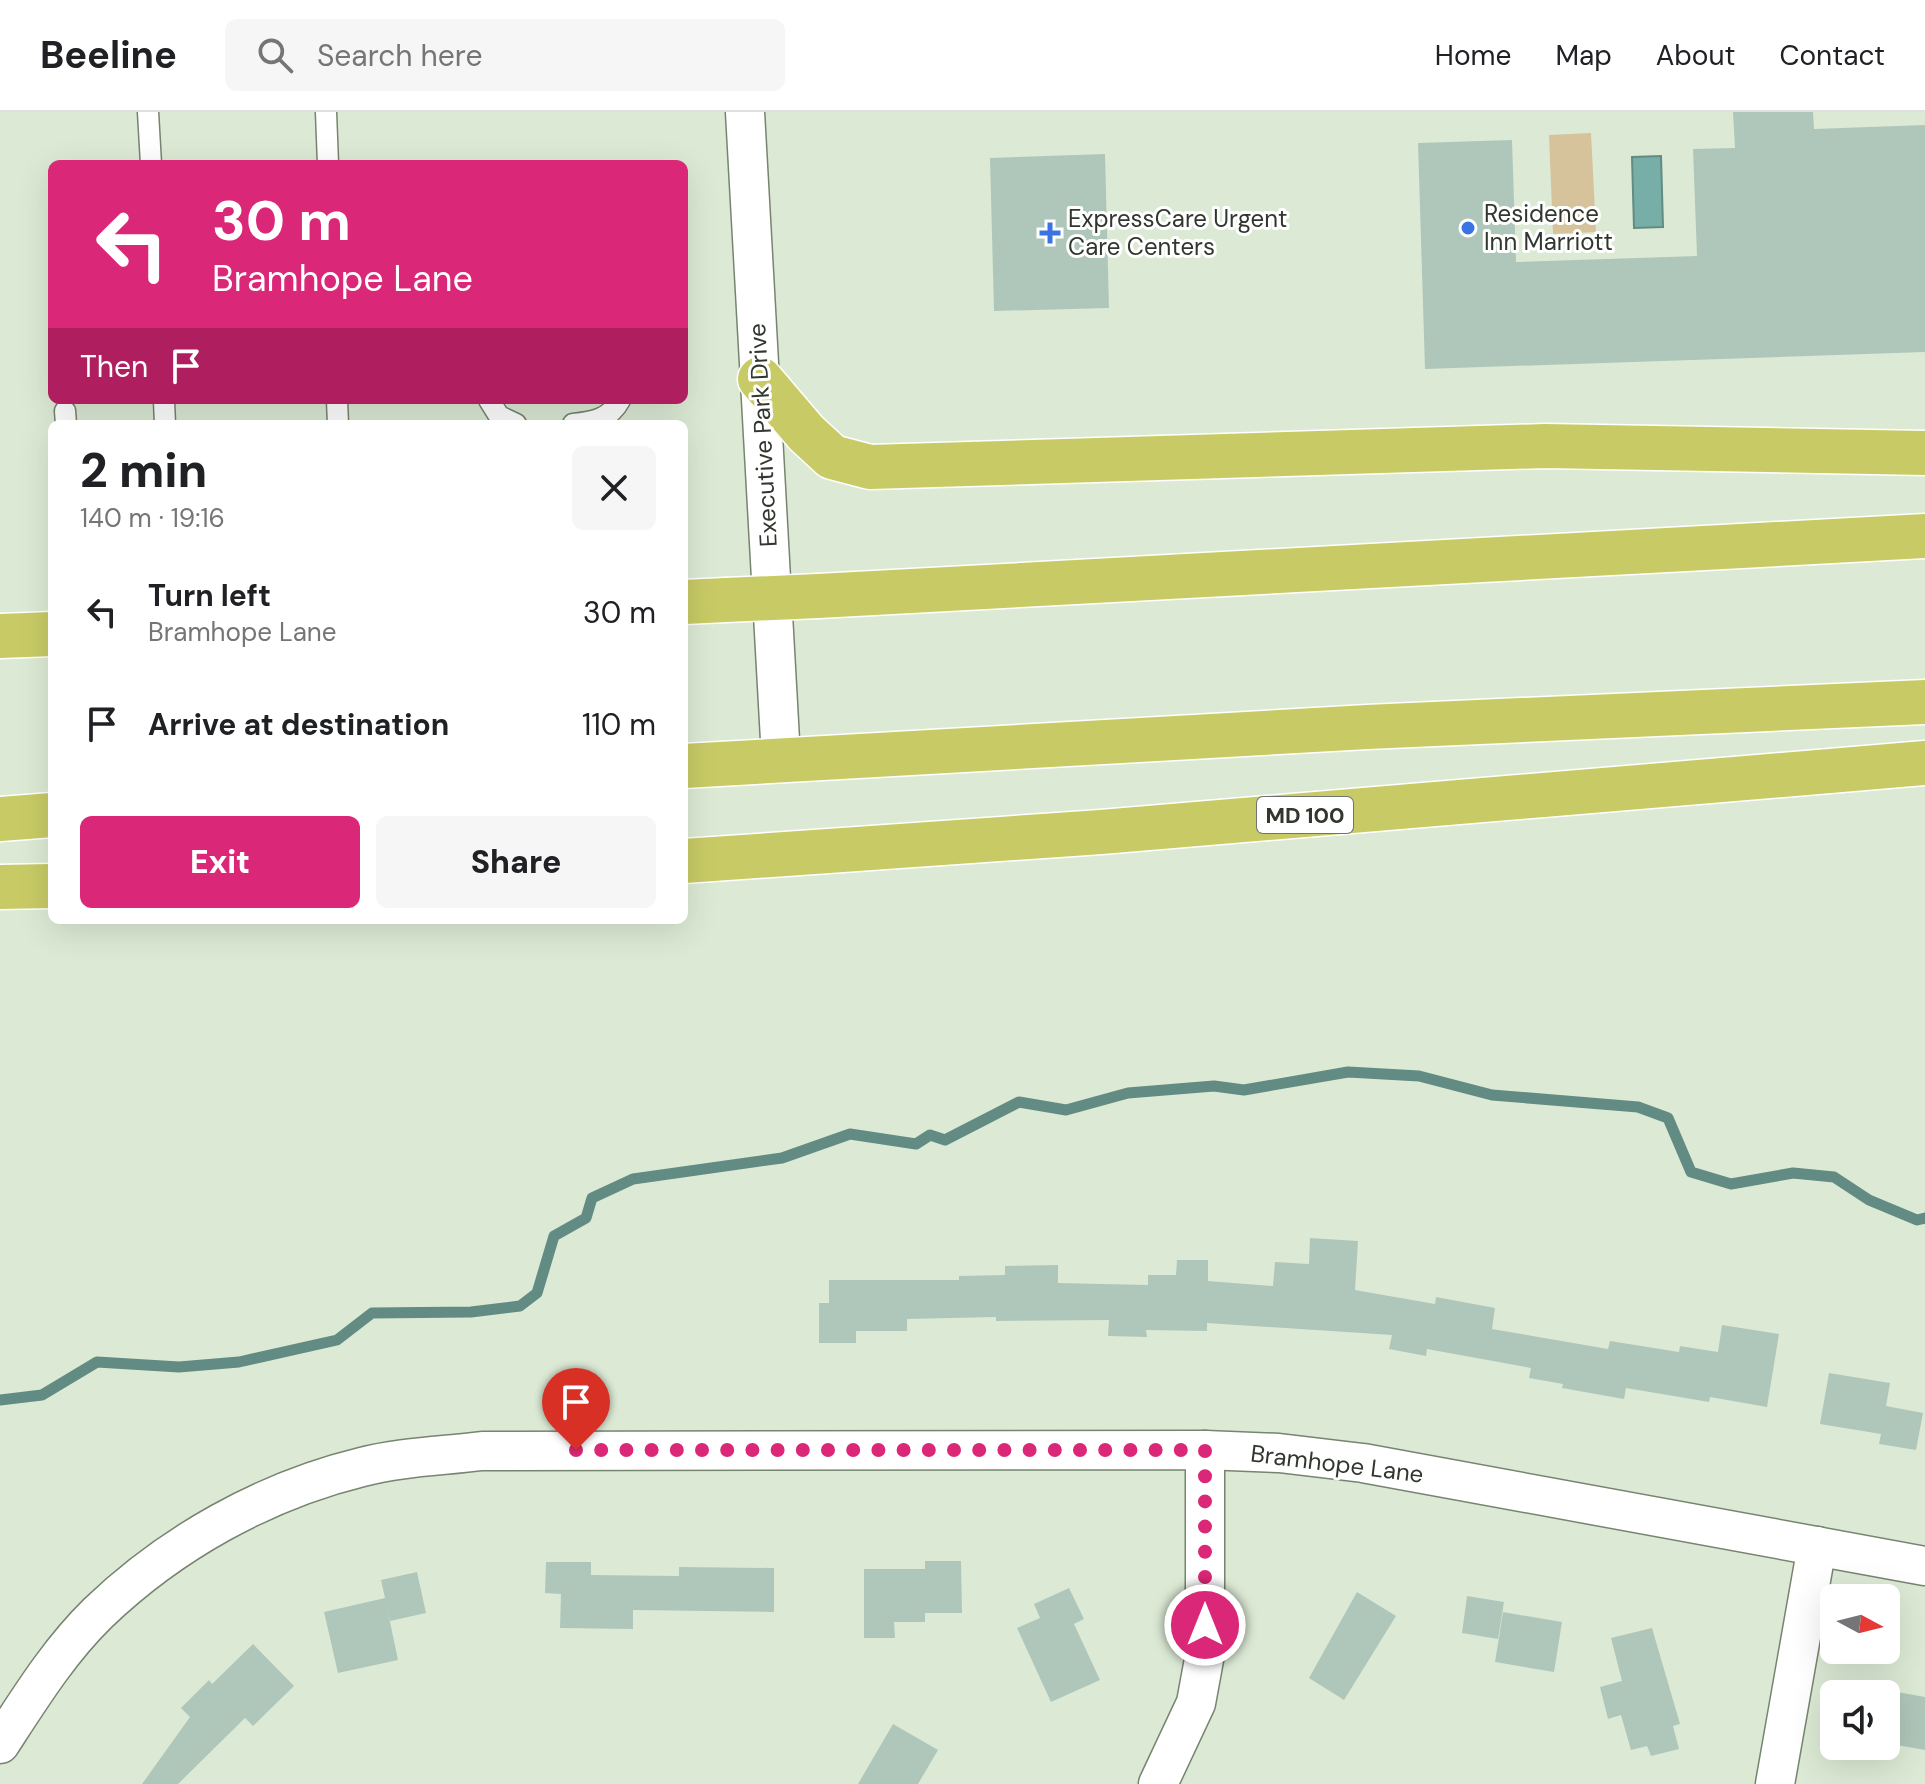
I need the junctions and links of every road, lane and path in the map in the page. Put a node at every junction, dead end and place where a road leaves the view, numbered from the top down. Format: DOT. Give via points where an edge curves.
graph roads {
  1 [pos="148,112"];
  2 [pos="326,112"];
  3 [pos="745,112"];
  4 [pos="151,160"];
  5 [pos="328,160"];
  6 [pos="760,379"];
  7 [pos="492,404"];
  8 [pos="617,404"];
  9 [pos="508,420"];
  10 [pos="597,420"];
  11 [pos="1925,453"];
  12 [pos="1925,536"];
  13 [pos="705,601"];
  14 [pos="48,634"];
  15 [pos="0,636"];
  16 [pos="1925,702"];
  17 [pos="781,758"];
  18 [pos="1925,763"];
  19 [pos="688,766"];
  20 [pos="48,815"];
  21 [pos="0,819"];
  22 [pos="688,861"];
  23 [pos="48,886"];
  24 [pos="0,887"];
  25 [pos="1205,1450"];
  26 [pos="1817,1546"];
  27 [pos="1925,1566"];
  28 [pos="0,1744"];
  29 [pos="1158,1784"];
  30 [pos="1775,1784"];
  1 -- 4 [label="lane"];
  2 -- 5 [label="lane"];
  3 -- 6 [label="street, Executive Park Drive"];
  6 -- 11 [label="highway" via="832,457 870,467 1545,446"];
  6 -- 17 [label="street, Executive Park Drive"];
  7 -- 9 [label="lane"];
  8 -- 10 [label="lane"];
  12 -- 13 [label="highway, bridge"];
  14 -- 15 [label="highway"];
  16 -- 17 [label="highway"];
  17 -- 19 [label="highway"];
  18 -- 22 [label="highway, MD 100" via="1117,831"];
  20 -- 21 [label="highway"];
  23 -- 24 [label="highway"];
  25 -- 26 [label="street, Bramhope Lane" via="1363,1463"];
  25 -- 28 [label="street, Bramhope Lane" via="482,1451 365,1466 297,1485 226,1519 149,1568 97,1614 47,1673"];
  25 -- 29 [label="street" via="1205,1654 1196,1703"];
  26 -- 27 [label="street, Bramhope Lane"];
  26 -- 30 [label="street"];
}
